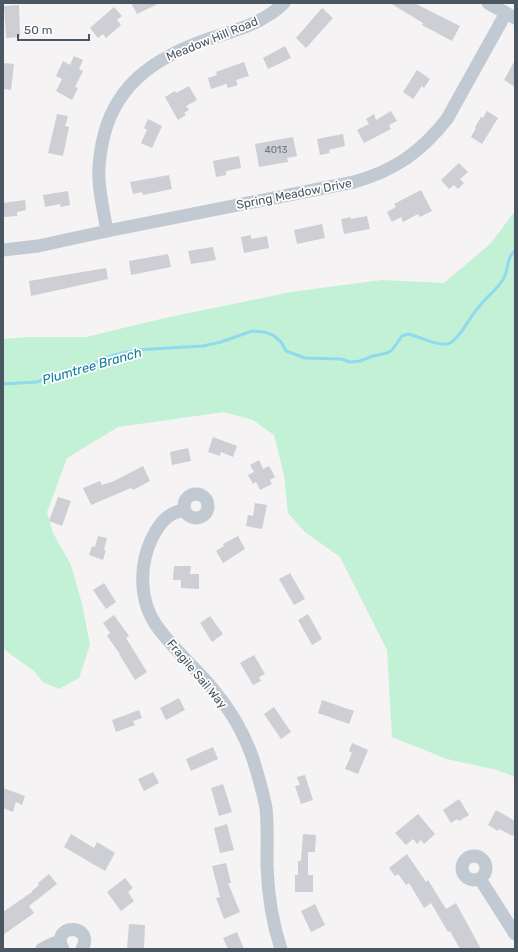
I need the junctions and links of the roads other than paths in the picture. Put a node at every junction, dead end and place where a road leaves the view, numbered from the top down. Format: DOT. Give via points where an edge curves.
graph roads {
  1 [pos="284,3"];
  2 [pos="488,3"];
  3 [pos="510,16"];
  4 [pos="107,231"];
  5 [pos="3,250"];
  6 [pos="184,510"];
  7 [pos="480,879"];
  8 [pos="515,934"];
  9 [pos="62,946"];
  10 [pos="42,949"];
  11 [pos="82,949"];
  12 [pos="281,949"];
  1 -- 4 [label="street, Meadow Hill Road" via="255,23 188,47 162,60 132,82 111,115 100,156 98,179"];
  2 -- 3 [label="street"];
  3 -- 4 [label="street, Spring Meadow Drive" via="447,119 420,148 390,169 374,177 354,182"];
  4 -- 5 [label="street, Spring Meadow Drive" via="38,246"];
  6 -- 12 [label="street, Fragile Sail Way" via="168,516 156,530 146,556 143,590 156,625 224,704 253,759 266,808 269,894 273,923"];
  7 -- 8 [label="street"];
  9 -- 10 [label="street" via="54,943"];
  9 -- 11 [label="street" via="63,933 72,929 82,933 85,938"];
}
